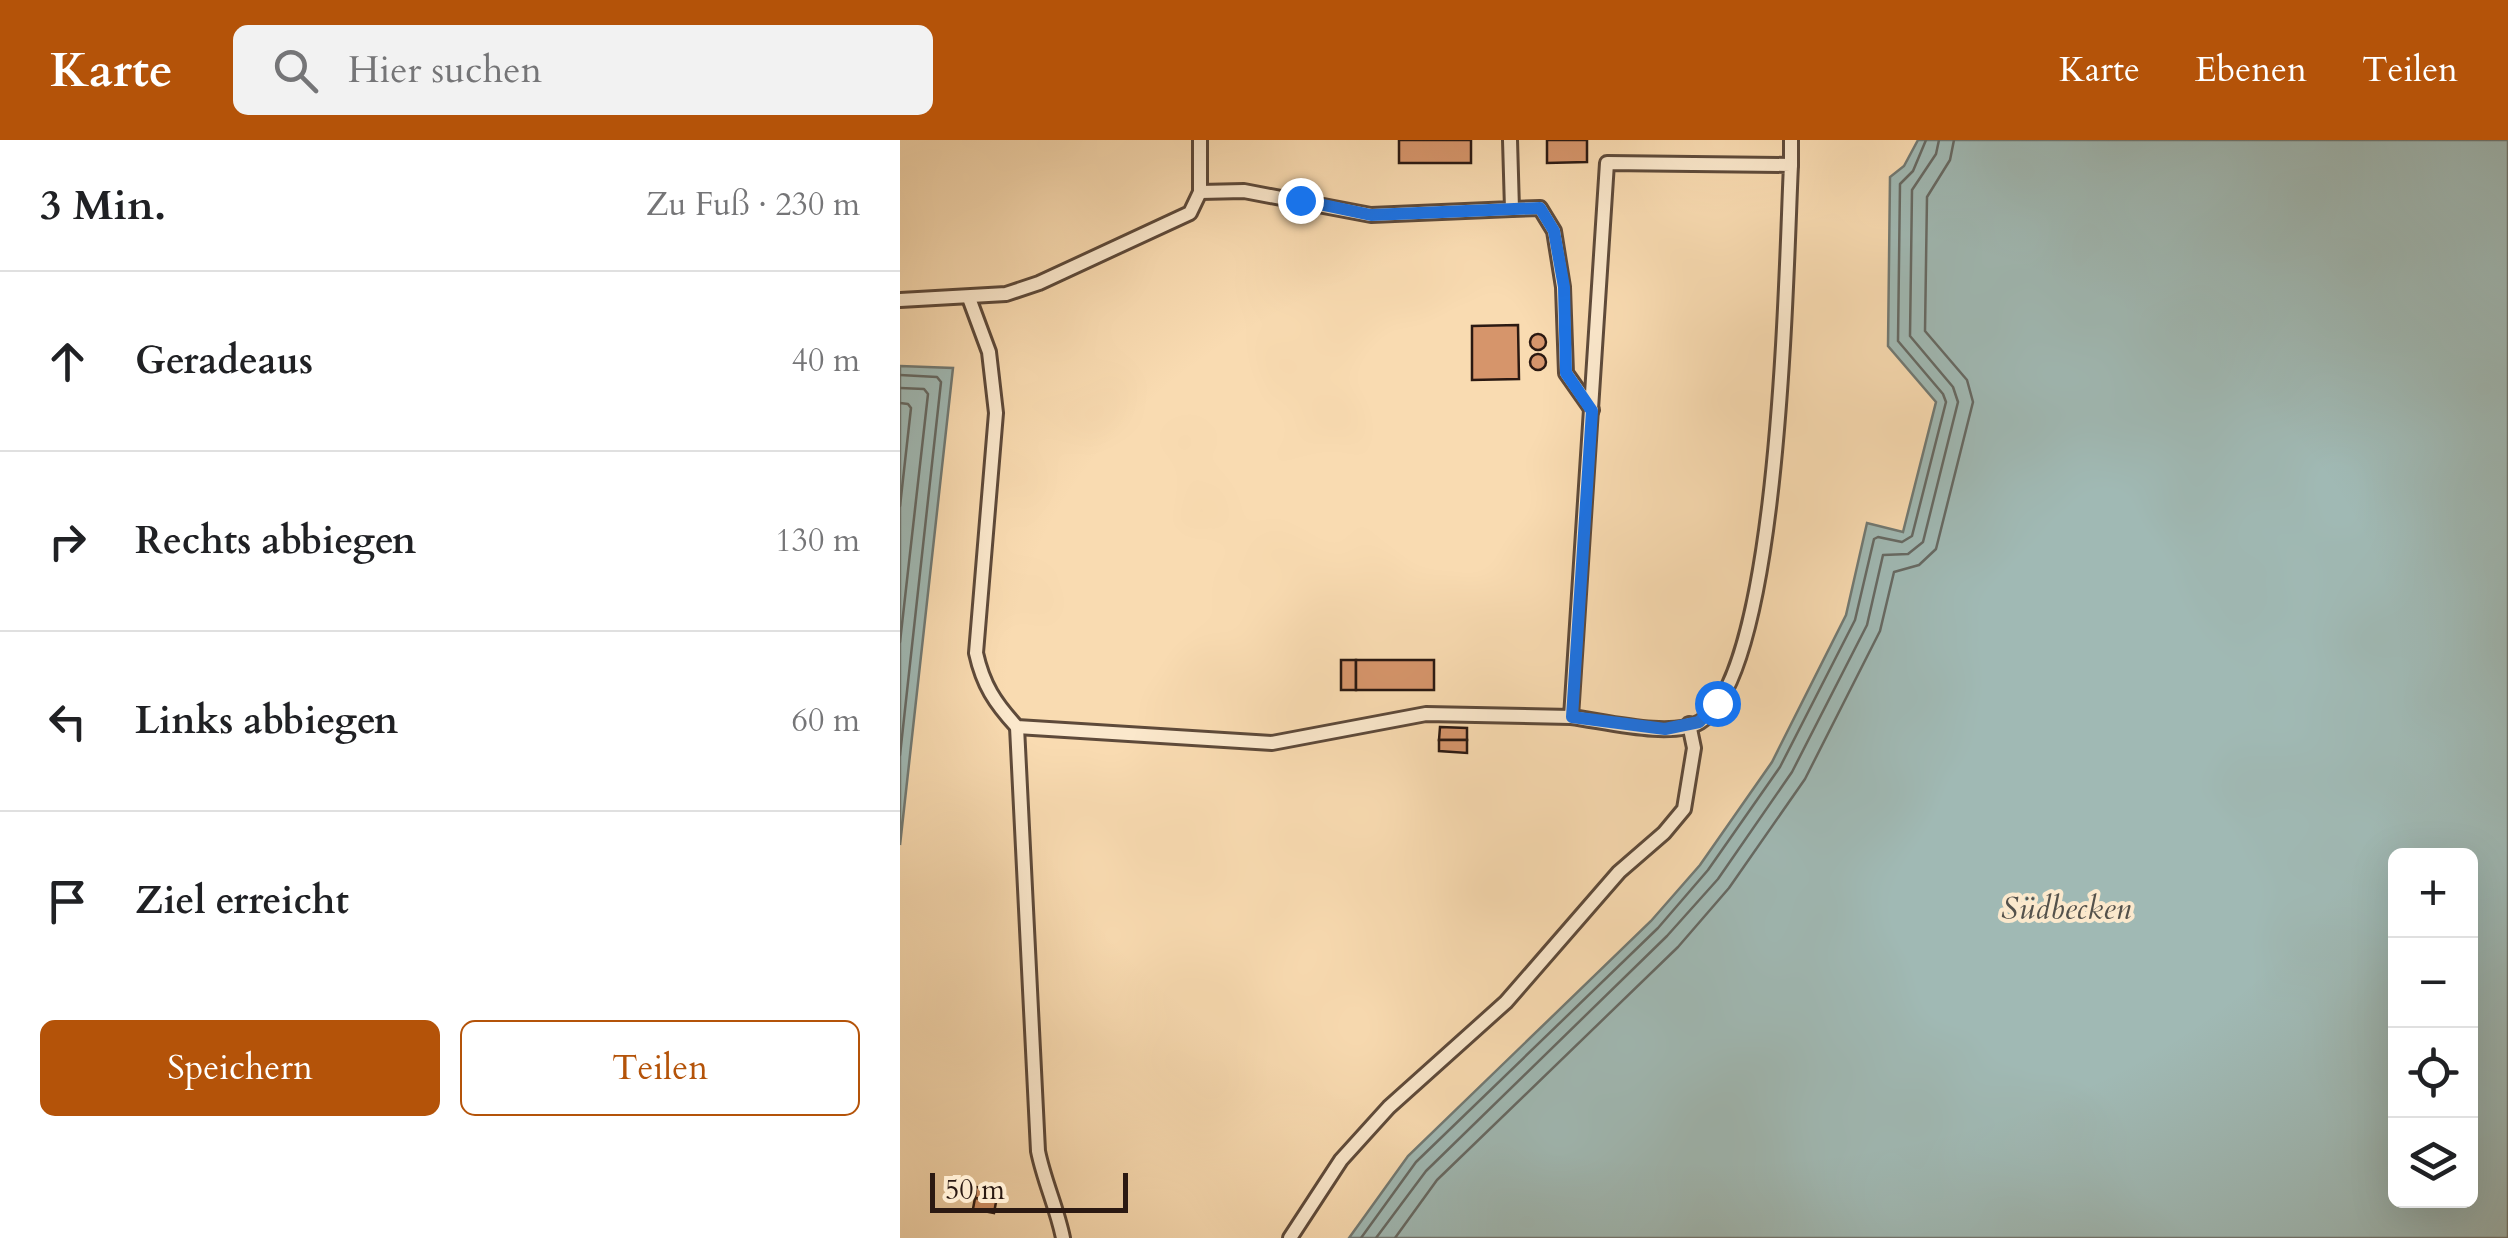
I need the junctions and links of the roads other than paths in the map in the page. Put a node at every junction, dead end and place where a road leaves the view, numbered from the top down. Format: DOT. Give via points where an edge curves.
graph roads {
  1 [pos="1200,140"];
  2 [pos="1510,140"];
  3 [pos="1791,140"];
  4 [pos="1791,165"];
  5 [pos="1200,192"];
  6 [pos="1512,209"];
  7 [pos="968,298"];
  8 [pos="900,300"];
  9 [pos="1592,411"];
  10 [pos="1572,717"];
  11 [pos="1690,724"];
  12 [pos="1017,727"];
  13 [pos="1064,1238"];
  14 [pos="1290,1238"];
  1 -- 5 [label="lane"];
  2 -- 6 [label="lane"];
  3 -- 4 [label="lane"];
  4 -- 9 [label="lane" via="1607,163"];
  4 -- 11 [label="lane" via="1775,460 1761,570 1740,657 1717,703"];
  5 -- 6 [label="lane" via="1244,192 1371,215"];
  5 -- 7 [label="lane" via="1190,213 1039,282"];
  6 -- 9 [label="lane" via="1540,208 1554,231 1564,287 1566,373"];
  7 -- 8 [label="lane"];
  7 -- 12 [label="lane" via="989,352 996,413 976,654 982,681"];
  9 -- 10 [label="lane"];
  10 -- 11 [label="lane" via="1665,729"];
  10 -- 12 [label="lane" via="1426,714 1272,742"];
  11 -- 14 [label="lane" via="1694,748 1684,809 1619,872 1506,1002 1377,1120 1341,1160"];
  12 -- 13 [label="lane" via="1038,1151"];
}
